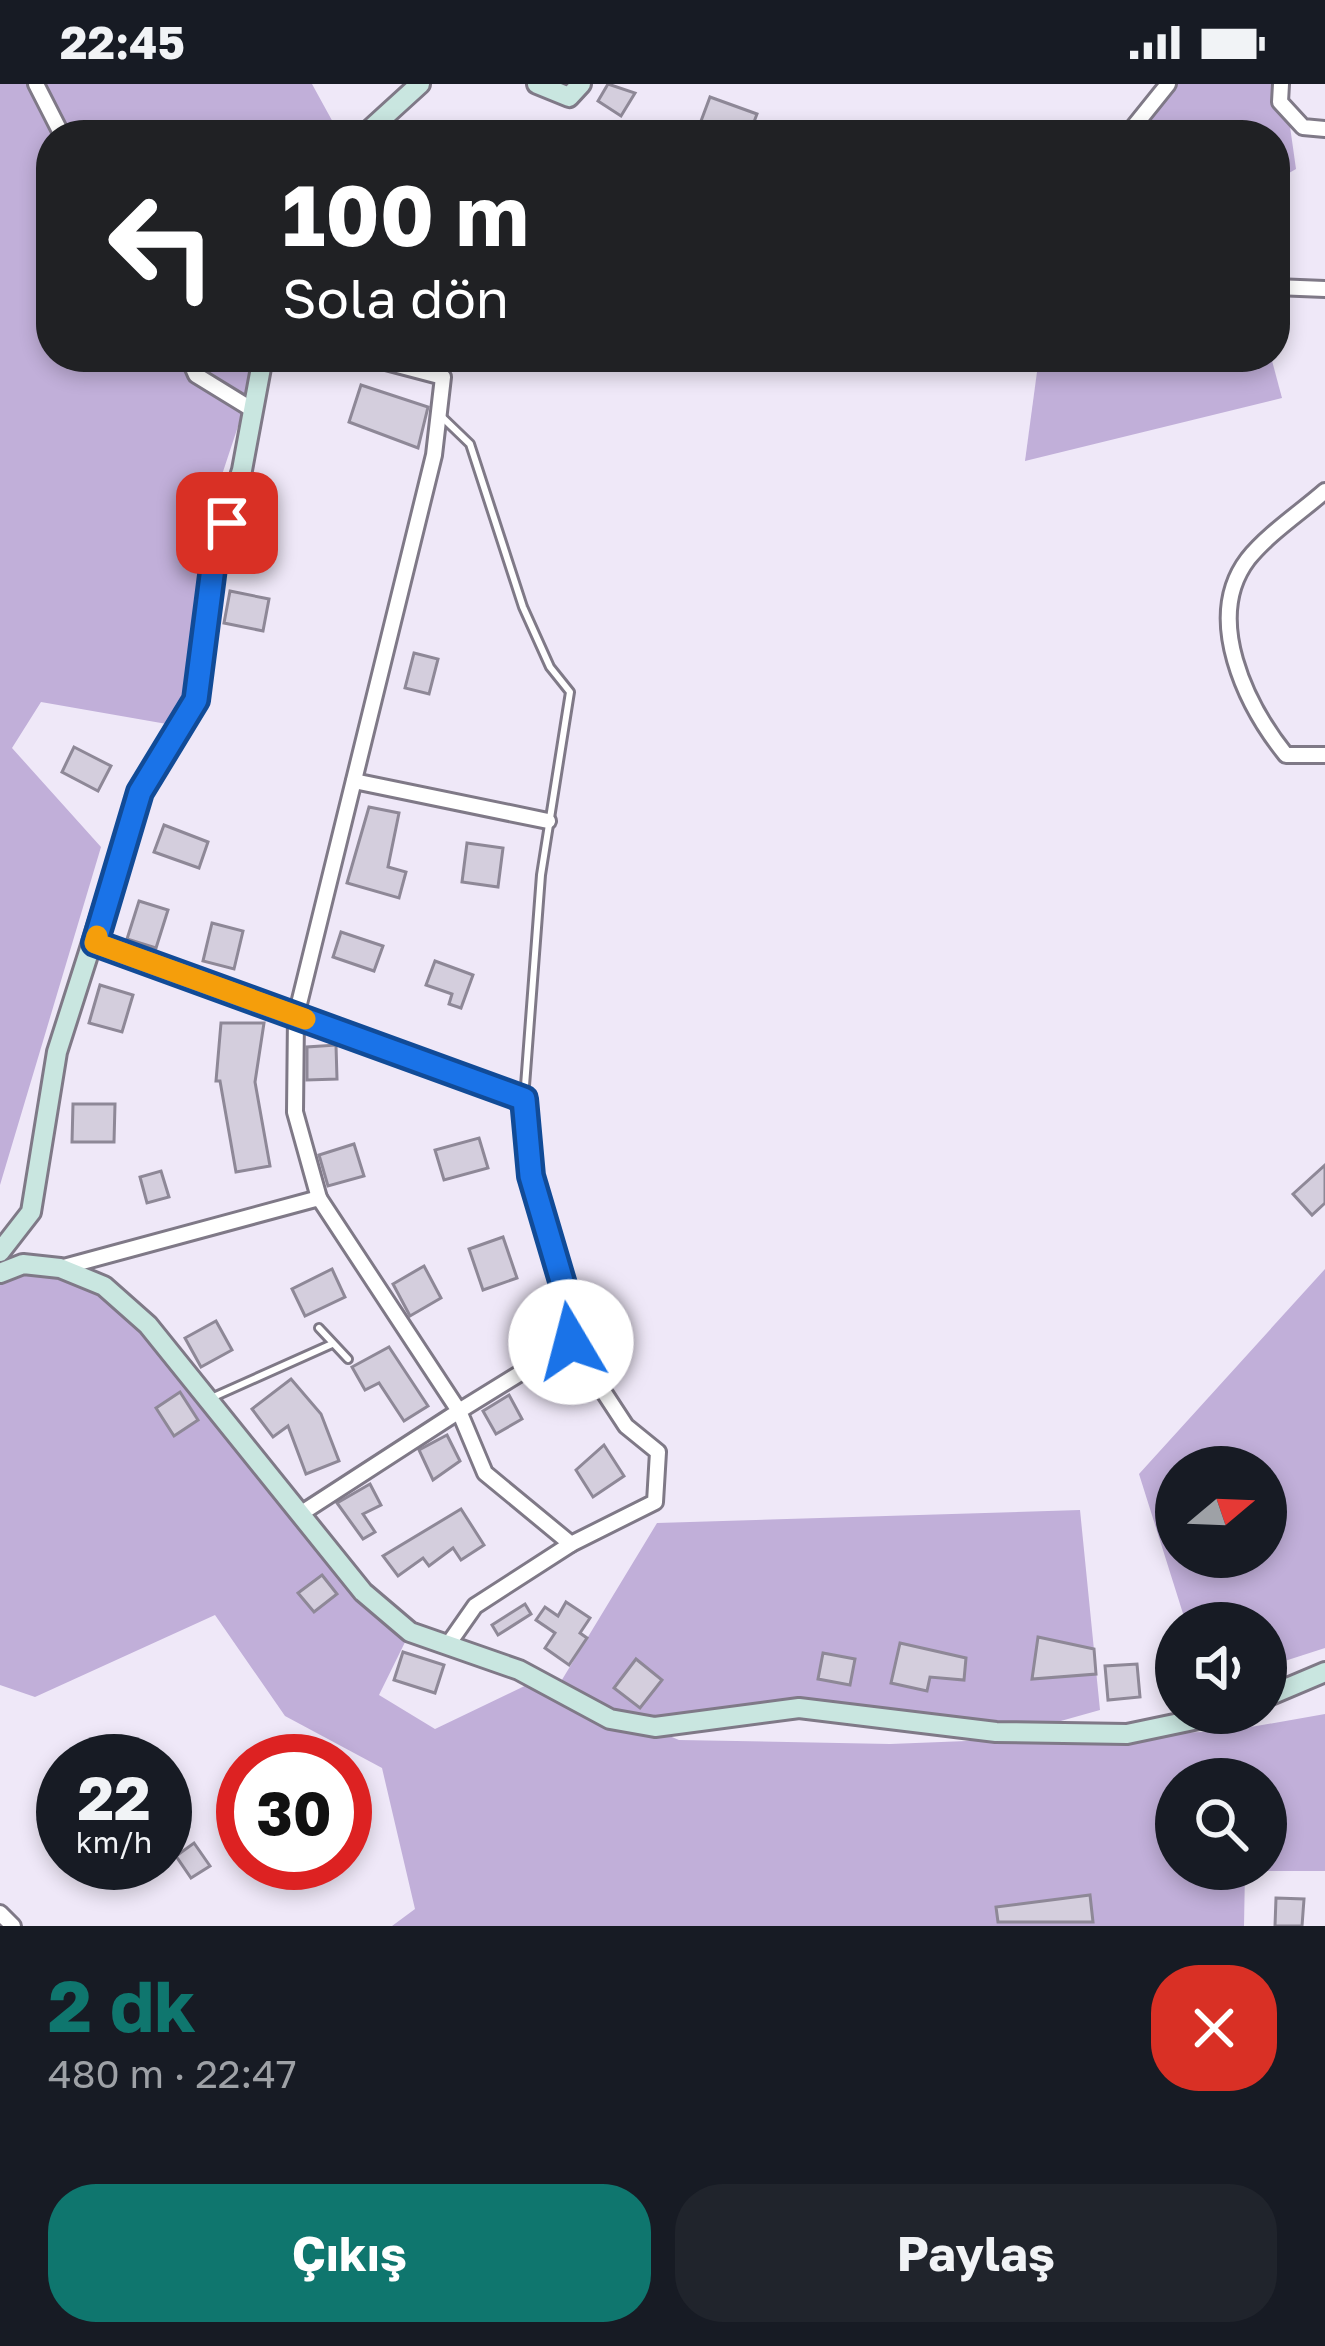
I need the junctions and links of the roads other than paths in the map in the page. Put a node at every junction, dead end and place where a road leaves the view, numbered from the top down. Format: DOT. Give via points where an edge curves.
graph roads {
  1 [pos="35,84"];
  2 [pos="420,84"];
  3 [pos="537,84"];
  4 [pos="581,84"];
  5 [pos="1168,84"];
  6 [pos="1281,84"];
  7 [pos="54,120"];
  8 [pos="380,120"];
  9 [pos="1139,120"];
  10 [pos="1325,129"];
  11 [pos="1290,288"];
  12 [pos="1325,289"];
  13 [pos="195,372"];
  14 [pos="260,372"];
  15 [pos="424,372"];
  16 [pos="253,410"];
  17 [pos="439,414"];
  18 [pos="1325,491"];
  19 [pos="1325,755"];
  20 [pos="354,781"];
  21 [pos="548,821"];
  22 [pos="95,943"];
  23 [pos="296,1016"];
  24 [pos="524,1099"];
  25 [pos="319,1198"];
  26 [pos="0,1252"];
  27 [pos="60,1268"];
  28 [pos="0,1273"];
  29 [pos="319,1328"];
  30 [pos="571,1342"];
  31 [pos="332,1344"];
  32 [pos="348,1358"];
  33 [pos="208,1399"];
  34 [pos="459,1411"];
  35 [pos="300,1514"];
  36 [pos="572,1544"];
  37 [pos="447,1646"];
  38 [pos="1325,1672"];
  39 [pos="1287,1687"];
  40 [pos="1155,1728"];
  41 [pos="0,1913"];
  42 [pos="14,1926"];
  1 -- 7 [label="street"];
  2 -- 8 [label="street"];
  3 -- 4 [label="street" via="569,97"];
  5 -- 9 [label="street"];
  6 -- 10 [label="street" via="1280,103 1296,122"];
  11 -- 12 [label="street"];
  13 -- 16 [label="street"];
  14 -- 16 [label="street"];
  15 -- 17 [label="street" via="443,377"];
  16 -- 22 [label="street" via="214,560 196,700 140,792"];
  17 -- 20 [label="street"];
  17 -- 21 [label="lane" via="470,444 523,607 570,692"];
  18 -- 19 [label="street" via="1248,559 1231,594 1228,639 1265,729 1286,755"];
  20 -- 21 [label="street"];
  20 -- 23 [label="street"];
  21 -- 24 [label="lane"];
  22 -- 23 [label="street"];
  22 -- 26 [label="street" via="57,1052 32,1212"];
  23 -- 24 [label="street"];
  23 -- 25 [label="street" via="295,1112"];
  24 -- 30 [label="street" via="531,1176 567,1298"];
  25 -- 27 [label="street"];
  25 -- 34 [label="street"];
  27 -- 28 [label="street" via="23,1264"];
  27 -- 33 [label="street" via="104,1286"];
  29 -- 31 [label="lane"];
  30 -- 34 [label="street"];
  30 -- 36 [label="street" via="626,1426 658,1452 655,1502"];
  31 -- 32 [label="lane"];
  31 -- 33 [label="lane"];
  33 -- 35 [label="street"];
  34 -- 35 [label="street"];
  34 -- 36 [label="street" via="485,1473"];
  35 -- 37 [label="street" via="363,1592 410,1632"];
  36 -- 37 [label="street" via="475,1606"];
  37 -- 40 [label="street" via="519,1670 610,1719 656,1727 777,1707 996,1732"];
  38 -- 39 [label="street"];
  41 -- 42 [label="street"];
}
